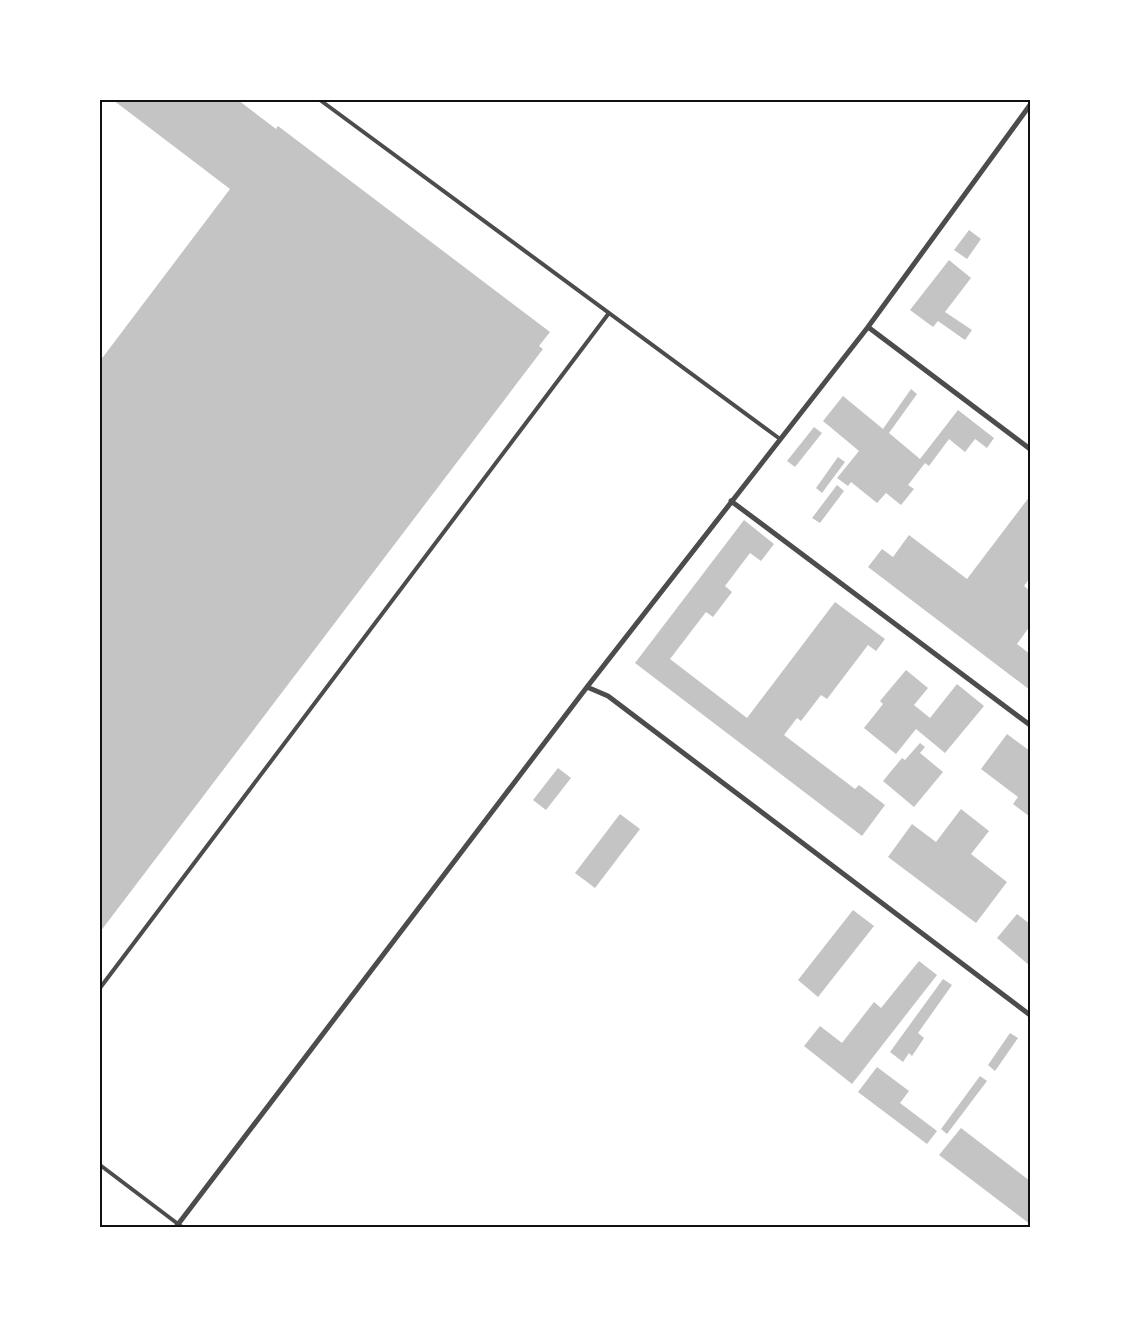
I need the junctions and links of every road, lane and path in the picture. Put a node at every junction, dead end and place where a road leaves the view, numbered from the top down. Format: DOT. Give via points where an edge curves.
graph roads {
  1 [pos="320,100"];
  2 [pos="1030,105"];
  3 [pos="609,313"];
  4 [pos="868,327"];
  5 [pos="780,439"];
  6 [pos="1030,449"];
  7 [pos="731,501"];
  8 [pos="587,686"];
  9 [pos="1030,725"];
  10 [pos="100,988"];
  11 [pos="1030,1015"];
  12 [pos="100,1165"];
  13 [pos="179,1226"];
  1 -- 3 [label="lane"];
  2 -- 4 [label="street"];
  3 -- 5 [label="lane"];
  3 -- 10 [label="lane"];
  4 -- 5 [label="street"];
  4 -- 6 [label="street"];
  5 -- 7 [label="street"];
  7 -- 8 [label="street"];
  7 -- 9 [label="street"];
  8 -- 11 [label="street" via="608,696"];
  8 -- 13 [label="street"];
  12 -- 13 [label="lane"];
}
